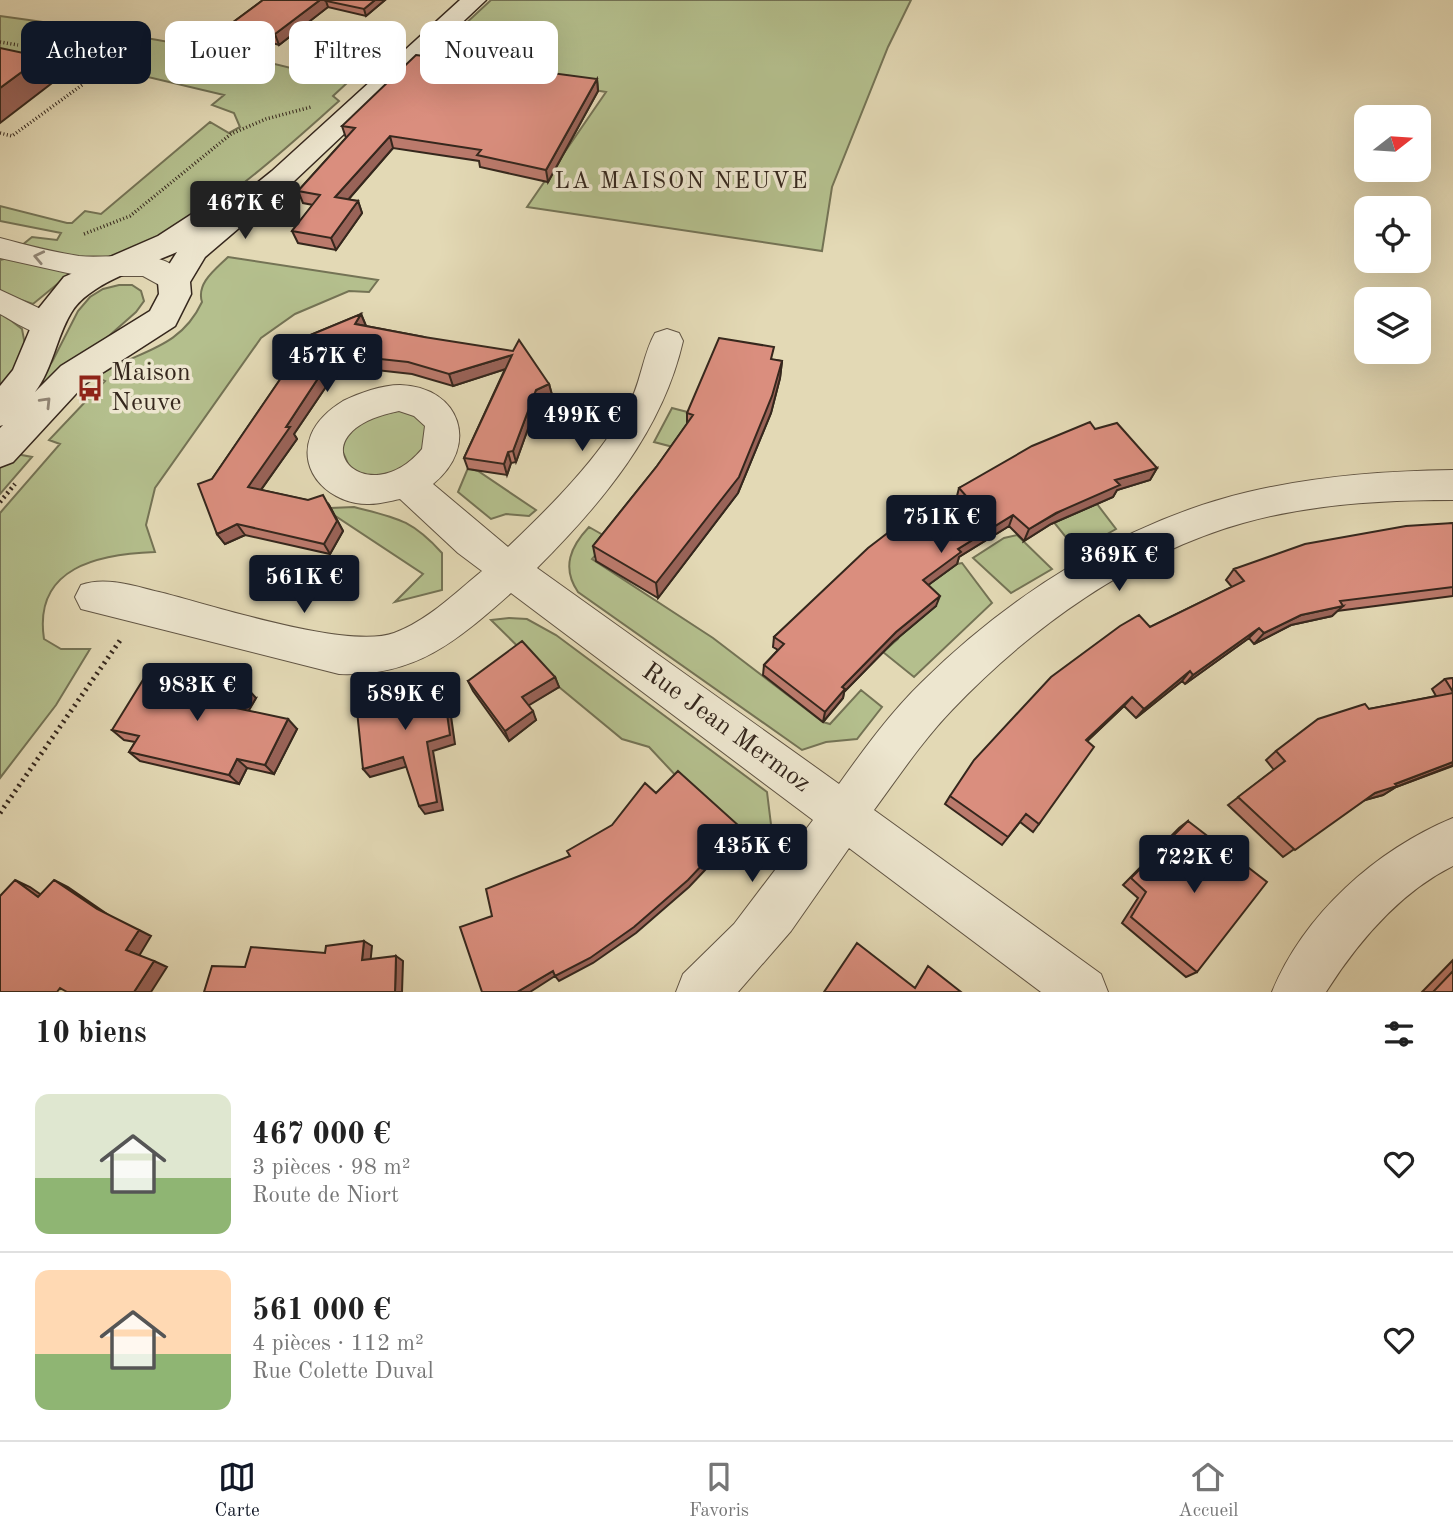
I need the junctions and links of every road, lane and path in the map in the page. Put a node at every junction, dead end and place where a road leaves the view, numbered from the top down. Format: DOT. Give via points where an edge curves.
graph roads {
  1 [pos="459,0"];
  2 [pos="474,0"];
  3 [pos="0,42"];
  4 [pos="18,45"];
  5 [pos="82,85"];
  6 [pos="319,104"];
  7 [pos="0,134"];
  8 [pos="75,235"];
  9 [pos="0,248"];
  10 [pos="117,266"];
  11 [pos="174,282"];
  12 [pos="0,301"];
  13 [pos="47,326"];
  14 [pos="667,341"];
  15 [pos="0,412"];
  16 [pos="0,452"];
  17 [pos="407,483"];
  18 [pos="1453,485"];
  19 [pos="508,569"];
  20 [pos="95,597"];
  21 [pos="141,605"];
  22 [pos="0,813"];
  23 [pos="846,815"];
  24 [pos="1453,841"];
  25 [pos="701,992"];
  26 [pos="1083,992"];
  27 [pos="1297,992"];
  1 -- 10 [label="main road" via="228,204 169,243"];
  2 -- 11 [label="main road" via="282,177 205,240"];
  3 -- 4 [label="path"];
  5 -- 7 [label="path" via="12,136"];
  6 -- 8 [label="path" via="232,134 130,216"];
  10 -- 9 [label="street, one-way" via="80,265"];
  10 -- 11 [label="street" via="158,268"];
  10 -- 13 [label="main road" via="75,285"];
  16 -- 11 [label="main road, one-way" via="73,374 163,318 175,294"];
  12 -- 13 [label="street"];
  13 -- 15 [label="main road" via="36,361"];
  14 -- 19 [label="street" via="647,402 599,479"];
  17 -- 19 [label="street, Rue Jean Mermoz"];
  18 -- 23 [label="street" via="1384,487 1283,500 1219,516 1105,566 1058,596 945,687"];
  19 -- 21 [label="street" via="434,634 403,649 368,656 339,655"];
  19 -- 23 [label="street, Rue Jean Mermoz"];
  20 -- 21 [label="street"];
  21 -- 22 [label="path" via="115,651"];
  23 -- 25 [label="street" via="804,875"];
  23 -- 26 [label="street, Rue Jean Mermoz"];
  24 -- 27 [label="street" via="1379,887 1351,915"];
}
